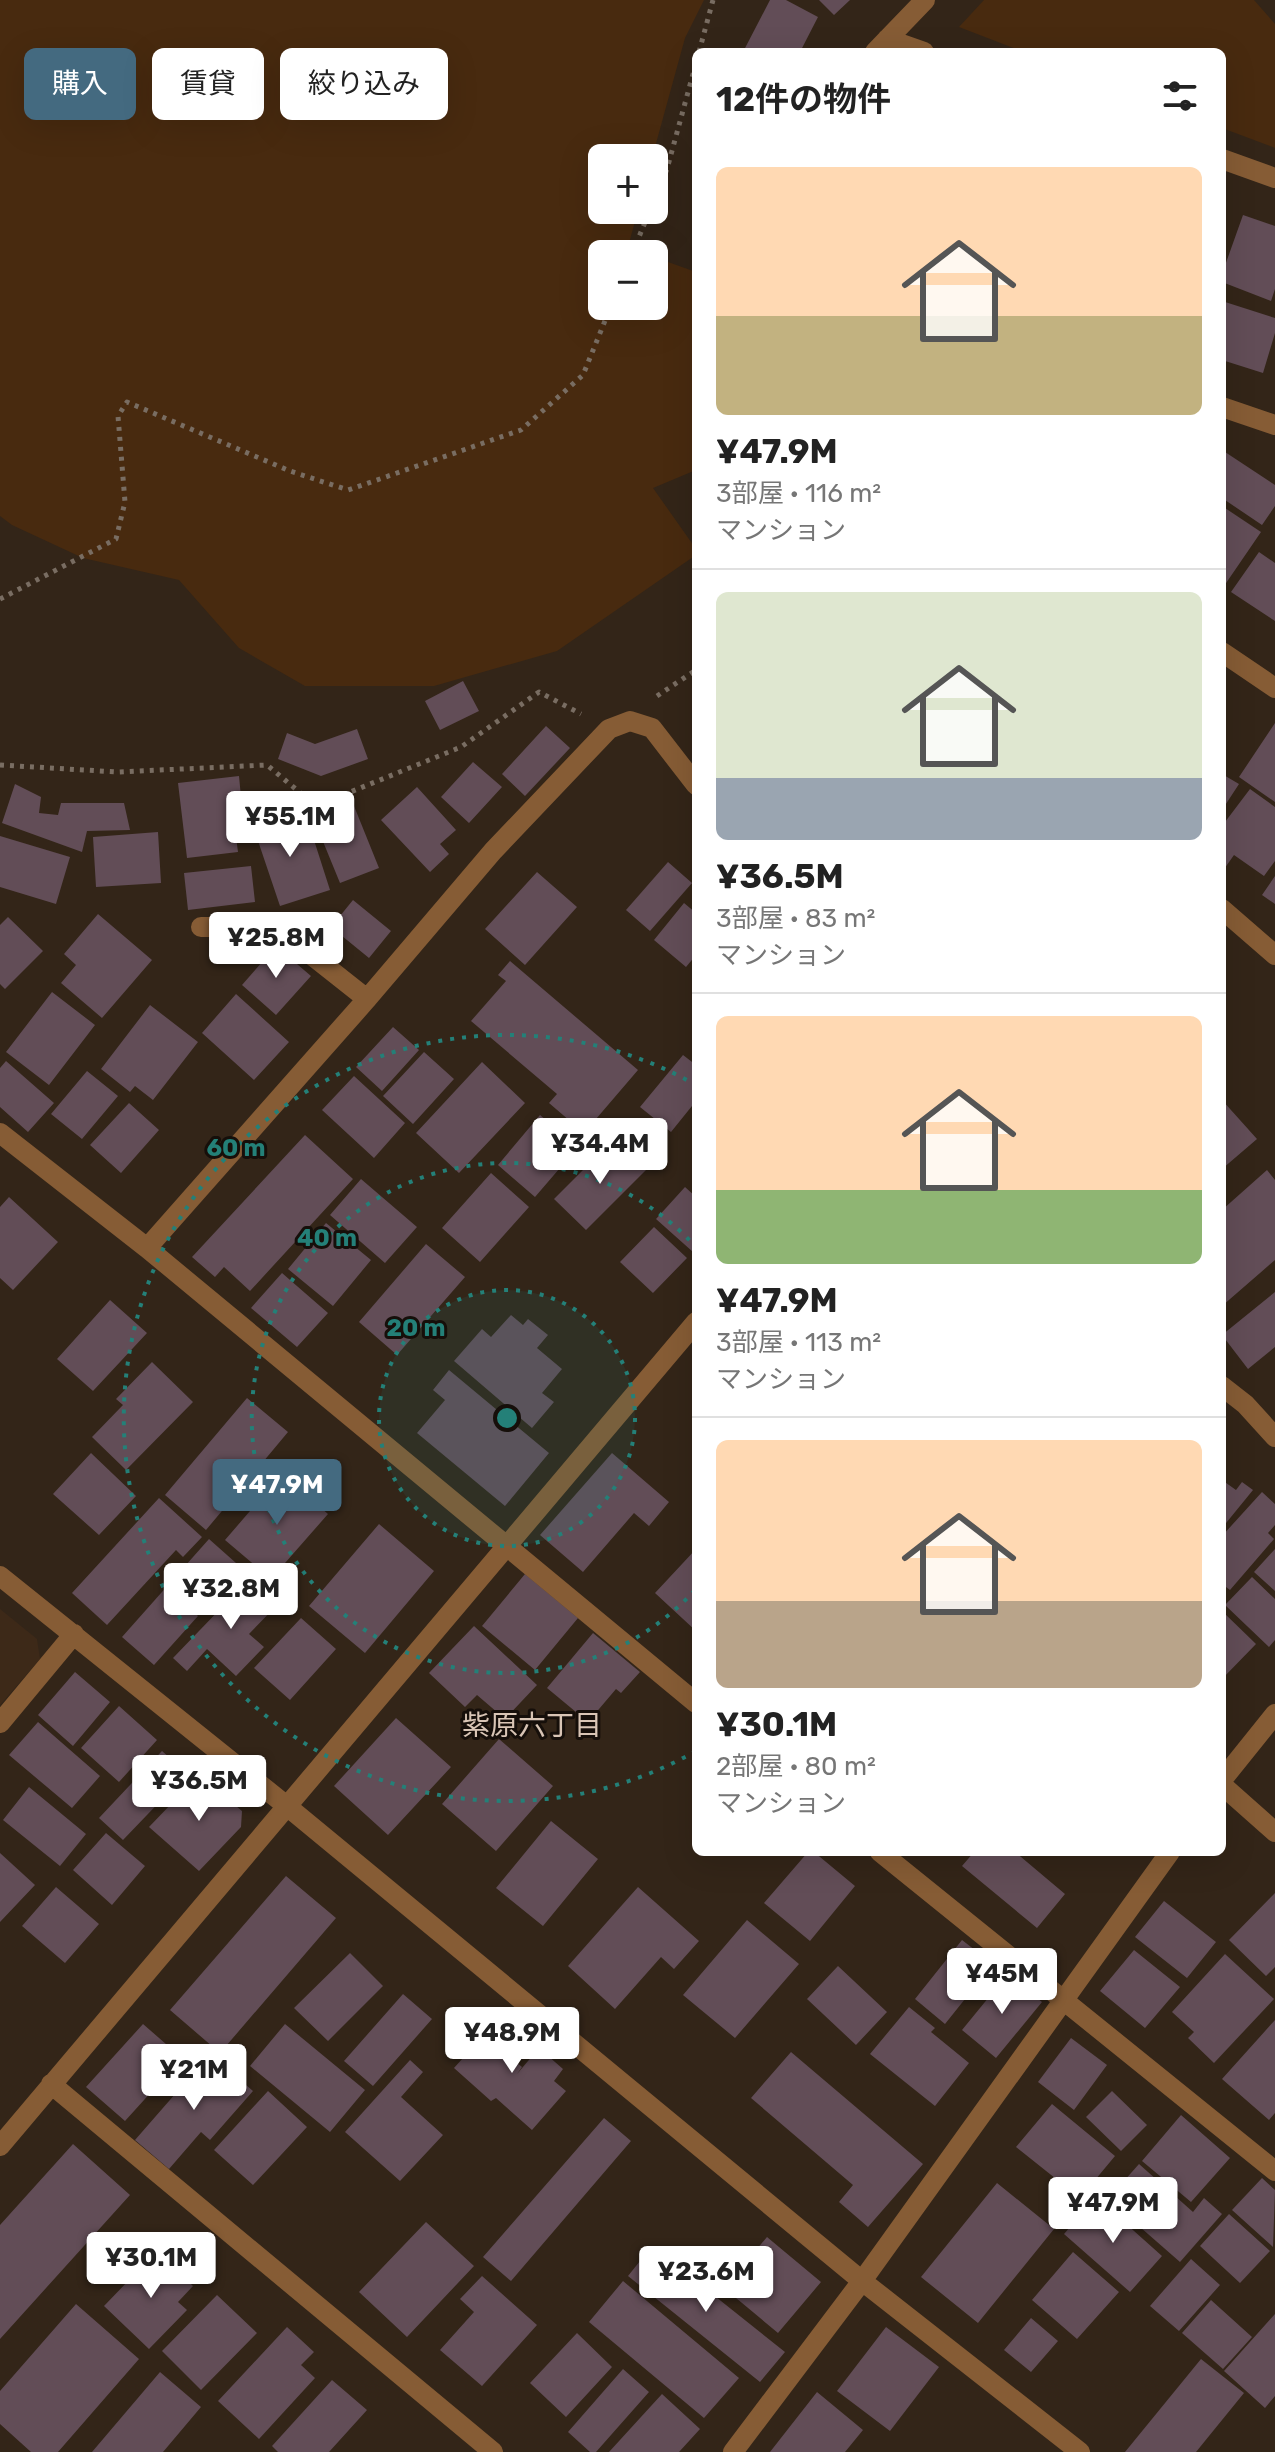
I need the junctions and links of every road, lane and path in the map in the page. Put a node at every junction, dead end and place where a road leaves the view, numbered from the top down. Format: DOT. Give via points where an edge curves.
graph roads {
  1 [pos="713,0"];
  2 [pos="925,0"];
  3 [pos="881,45"];
  4 [pos="700,48"];
  5 [pos="692,78"];
  6 [pos="1226,160"];
  7 [pos="668,165"];
  8 [pos="1275,178"];
  9 [pos="605,320"];
  10 [pos="1226,408"];
  11 [pos="1275,425"];
  12 [pos="0,599"];
  13 [pos="1226,655"];
  14 [pos="1275,688"];
  15 [pos="609,729"];
  16 [pos="0,765"];
  17 [pos="692,780"];
  18 [pos="1226,912"];
  19 [pos="201,927"];
  20 [pos="1275,955"];
  21 [pos="367,999"];
  22 [pos="2,1137"];
  23 [pos="147,1248"];
  24 [pos="692,1327"];
  25 [pos="1226,1389"];
  26 [pos="1275,1437"];
  27 [pos="508,1545"];
  28 [pos="0,1576"];
  29 [pos="74,1634"];
  30 [pos="692,1700"];
  31 [pos="1275,1714"];
  32 [pos="0,1723"];
  33 [pos="1226,1778"];
  34 [pos="1226,1787"];
  35 [pos="288,1807"];
  36 [pos="1275,1832"];
  37 [pos="885,1856"];
  38 [pos="1167,1856"];
  39 [pos="1062,2002"];
  40 [pos="51,2084"];
  41 [pos="0,2146"];
  42 [pos="1275,2171"];
  43 [pos="862,2281"];
  44 [pos="493,2452"];
  45 [pos="733,2452"];
  46 [pos="1080,2452"];
  1 -- 4 [label="path"];
  2 -- 3 [label="street"];
  5 -- 7 [label="path"];
  6 -- 8 [label="street"];
  9 -- 12 [label="path" via="583,375 521,430 348,490 127,402 118,416 125,502 116,539"];
  10 -- 11 [label="street"];
  13 -- 14 [label="street"];
  15 -- 16 [label="path" via="539,692 461,747 316,806 267,765 118,772"];
  15 -- 17 [label="street" via="630,721 652,728"];
  15 -- 21 [label="street" via="493,851"];
  18 -- 20 [label="street"];
  19 -- 21 [label="street" via="276,927"];
  21 -- 23 [label="street"];
  22 -- 23 [label="street"];
  23 -- 27 [label="street"];
  24 -- 27 [label="street"];
  25 -- 26 [label="street"];
  27 -- 30 [label="street"];
  27 -- 35 [label="street"];
  28 -- 29 [label="street"];
  29 -- 32 [label="street"];
  29 -- 35 [label="street"];
  31 -- 33 [label="street"];
  34 -- 36 [label="street"];
  35 -- 40 [label="street"];
  35 -- 43 [label="street"];
  37 -- 39 [label="street"];
  38 -- 39 [label="street"];
  39 -- 42 [label="street"];
  39 -- 43 [label="street"];
  40 -- 41 [label="street"];
  40 -- 44 [label="street"];
  43 -- 45 [label="street"];
  43 -- 46 [label="street"];
}
